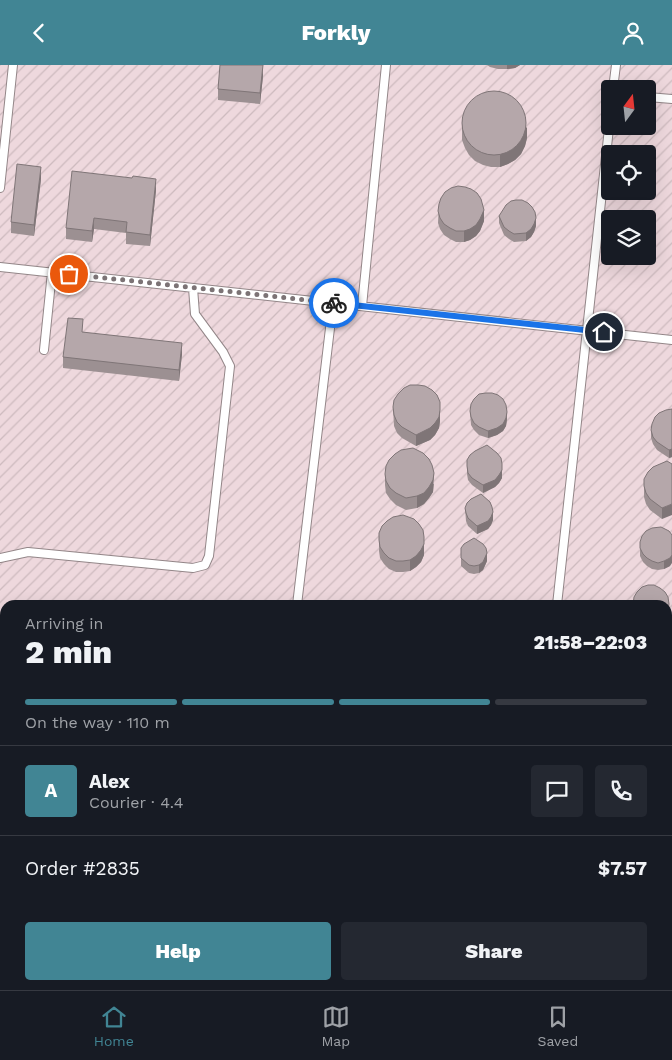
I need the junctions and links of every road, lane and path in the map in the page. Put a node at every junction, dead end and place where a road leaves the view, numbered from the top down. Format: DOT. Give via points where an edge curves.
graph roads {
  1 [pos="12,65"];
  2 [pos="386,65"];
  3 [pos="616,65"];
  4 [pos="614,80"];
  5 [pos="656,98"];
  6 [pos="672,99"];
  7 [pos="608,135"];
  8 [pos="0,188"];
  9 [pos="0,267"];
  10 [pos="52,272"];
  11 [pos="193,288"];
  12 [pos="332,303"];
  13 [pos="362,306"];
  14 [pos="587,330"];
  15 [pos="672,340"];
  16 [pos="44,350"];
  17 [pos="0,559"];
  18 [pos="298,600"];
  19 [pos="558,600"];
  1 -- 8 [label="lane"];
  2 -- 13 [label="lane"];
  3 -- 4 [label="lane"];
  5 -- 6 [label="lane"];
  7 -- 14 [label="lane"];
  9 -- 10 [label="lane"];
  10 -- 11 [label="lane"];
  10 -- 16 [label="lane"];
  11 -- 12 [label="lane"];
  11 -- 17 [label="lane" via="196,314 230,366 209,556 205,565 193,568 28,552"];
  12 -- 13 [label="lane"];
  12 -- 18 [label="lane"];
  13 -- 14 [label="lane"];
  14 -- 15 [label="lane"];
  14 -- 19 [label="lane"];
}
